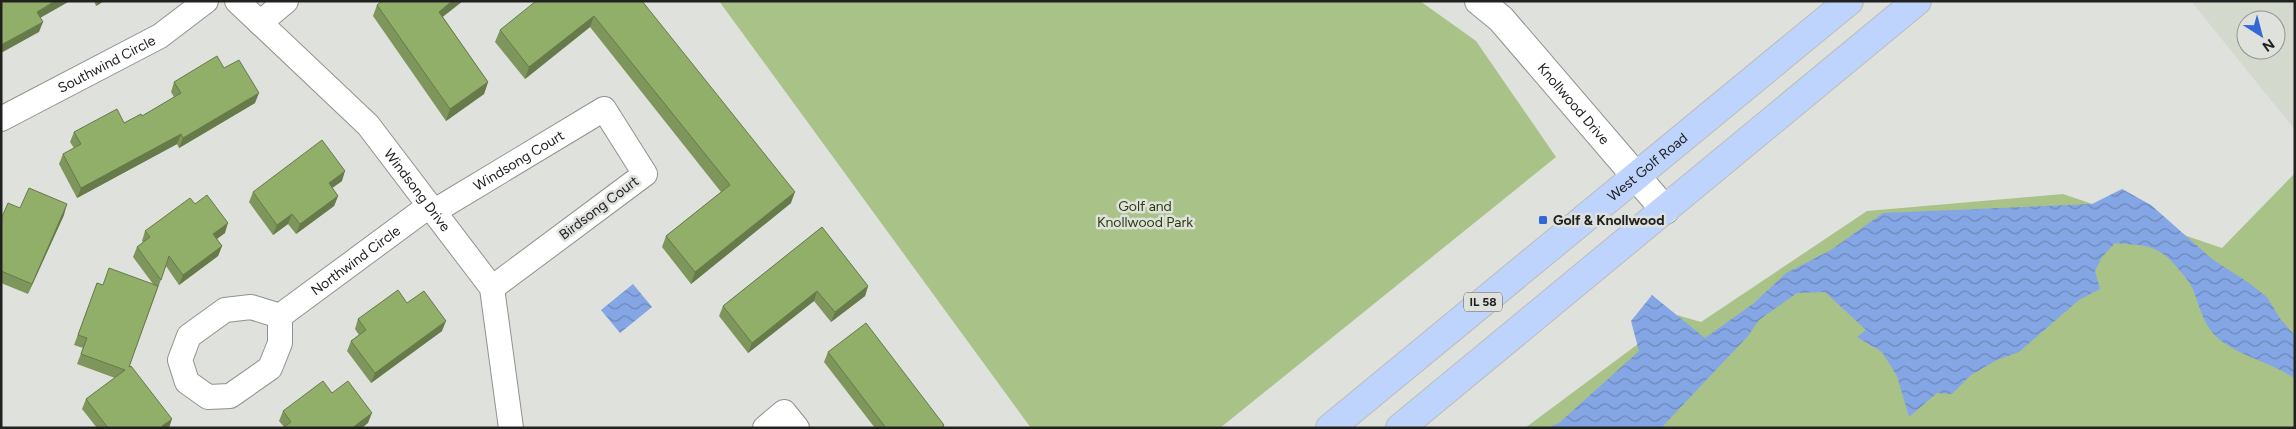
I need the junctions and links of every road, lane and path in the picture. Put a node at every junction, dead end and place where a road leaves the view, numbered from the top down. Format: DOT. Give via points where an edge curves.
graph roads {
  1 [pos="206,1"];
  2 [pos="237,1"];
  3 [pos="286,1"];
  4 [pos="1479,1"];
  5 [pos="1849,1"];
  6 [pos="1917,1"];
  7 [pos="260,23"];
  8 [pos="604,109"];
  9 [pos="1,119"];
  10 [pos="1636,177"];
  11 [pos="431,209"];
  12 [pos="1665,210"];
  13 [pos="492,288"];
  14 [pos="280,316"];
  15 [pos="512,428"];
  16 [pos="765,428"];
  17 [pos="797,428"];
  18 [pos="1330,428"];
  19 [pos="1400,428"];
  1 -- 9 [label="street, Southwind Circle" via="160,36"];
  2 -- 7 [label="street, Windsong Drive"];
  3 -- 7 [label="street"];
  4 -- 10 [label="street, Knollwood Drive" via="1501,19"];
  5 -- 10 [label="main road, West Golf Road / IL 58"];
  6 -- 12 [label="main road"];
  7 -- 11 [label="street, Windsong Drive" via="368,125"];
  8 -- 11 [label="street, Windsong Court"];
  8 -- 13 [label="street, Birdsong Court" via="645,174"];
  10 -- 12 [label="street, Knollwood Drive"];
  10 -- 18 [label="main road, West Golf Road / IL 58"];
  11 -- 13 [label="street, Windsong Drive"];
  11 -- 14 [label="street, Northwind Circle"];
  12 -- 19 [label="main road"];
  13 -- 15 [label="street, Windsong Drive"];
  14 -- 14 [label="street" via="251,307 225,310 189,336 180,360 187,382 208,397 230,396 270,368 280,343"];
  16 -- 17 [label="street" via="784,412"];
}
